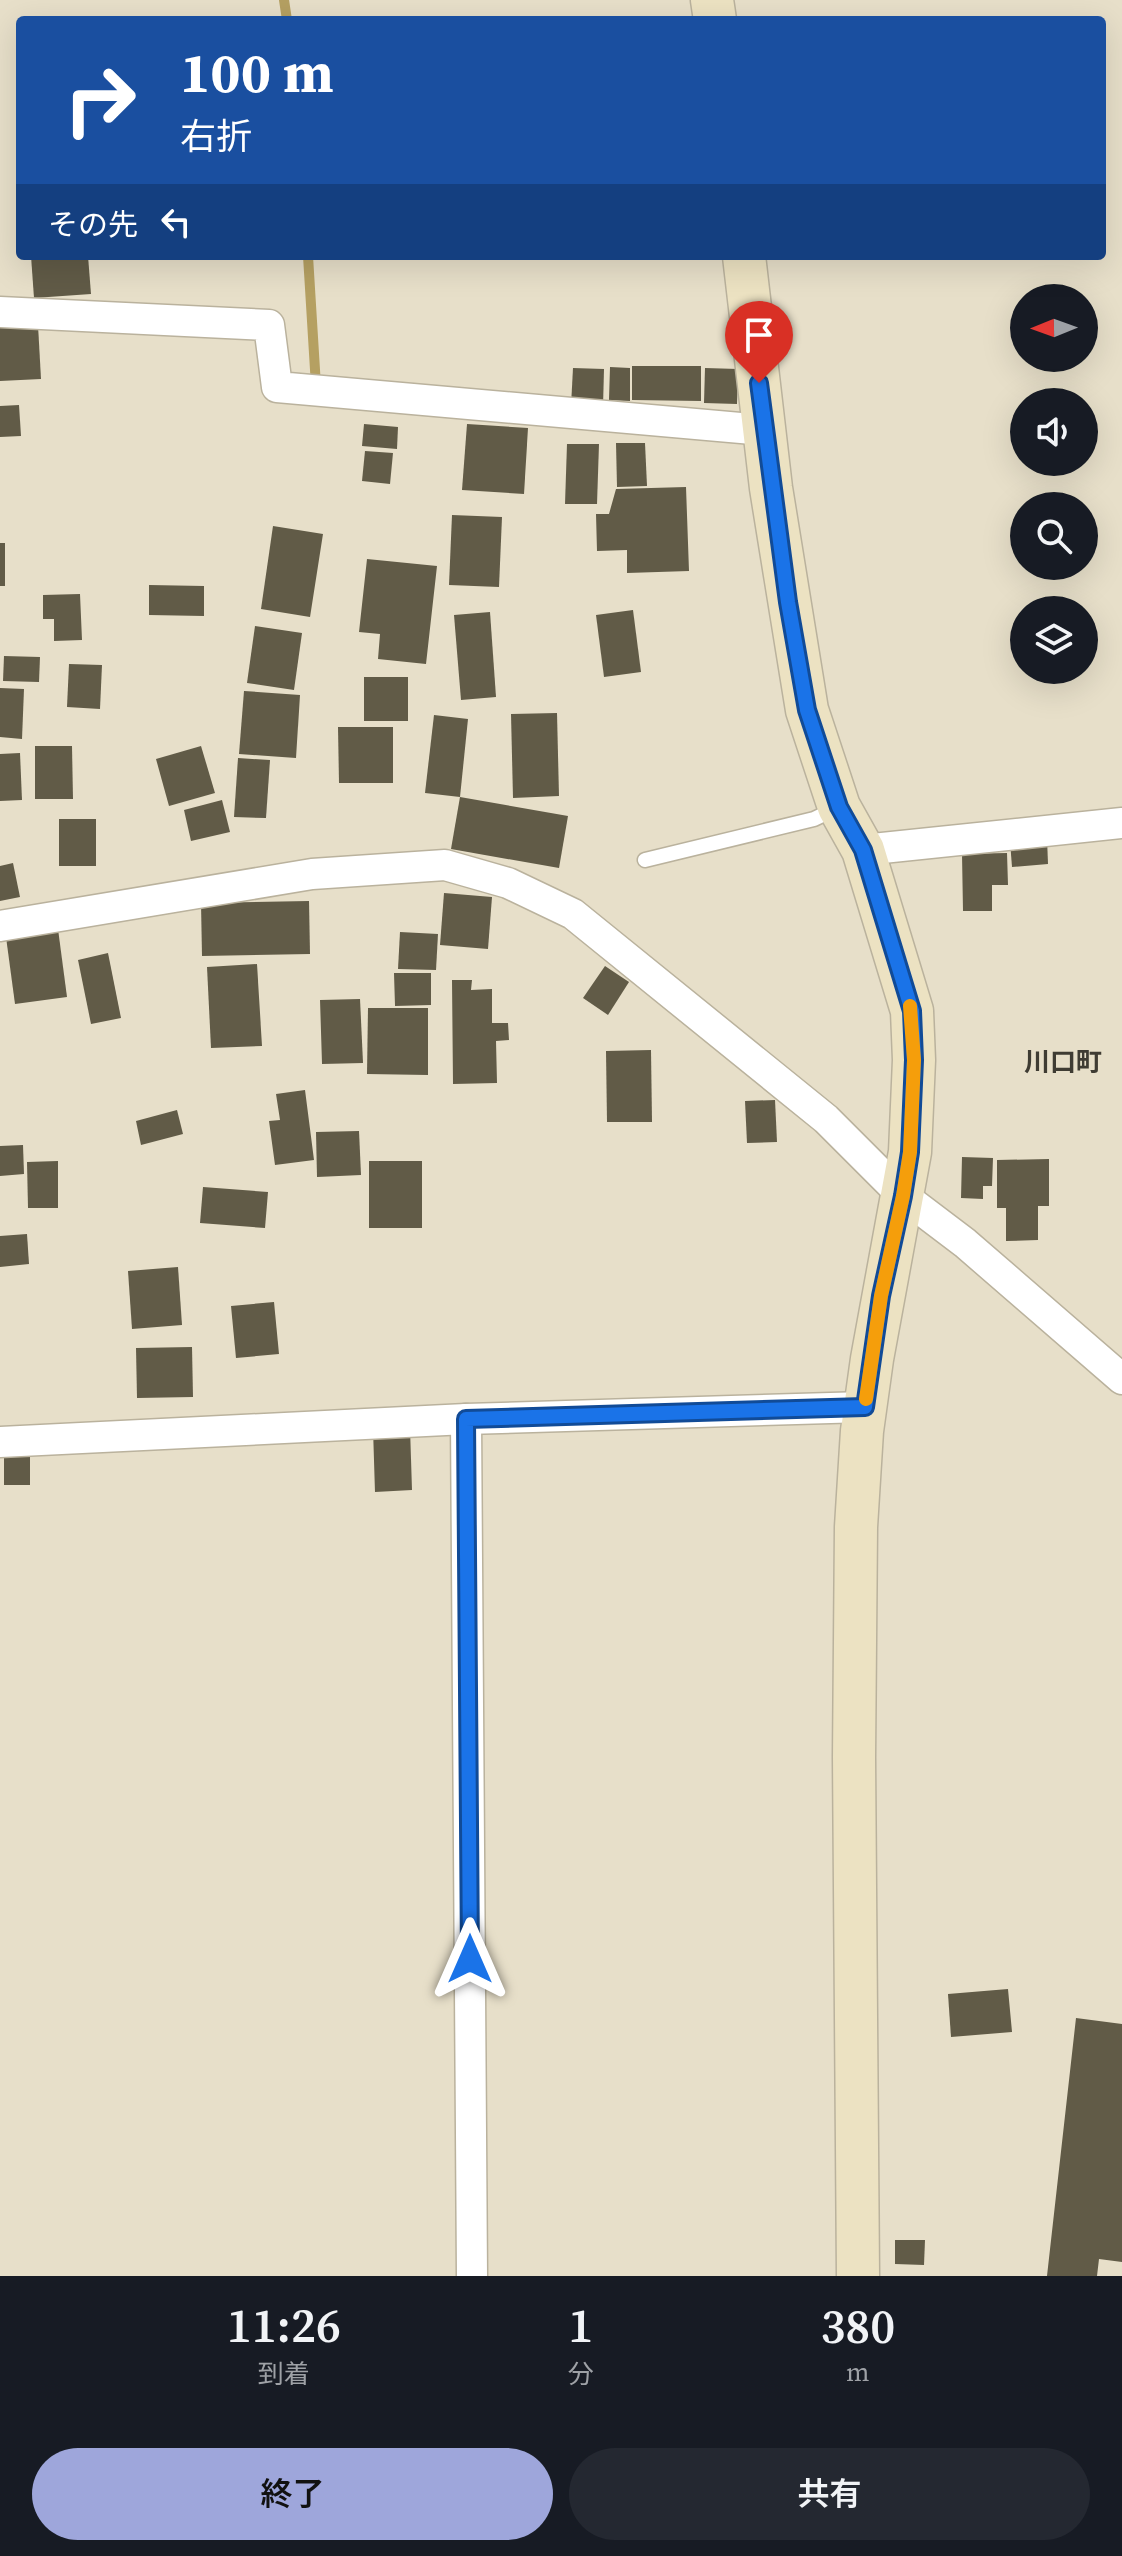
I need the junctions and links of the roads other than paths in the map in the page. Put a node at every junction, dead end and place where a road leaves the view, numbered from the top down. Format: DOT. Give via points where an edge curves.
graph roads {
  1 [pos="744,260"];
  2 [pos="0,312"];
  3 [pos="764,430"];
  4 [pos="839,807"];
  5 [pos="1122,823"];
  6 [pos="863,850"];
  7 [pos="645,860"];
  8 [pos="0,926"];
  9 [pos="903,1196"];
  10 [pos="1122,1379"];
  11 [pos="865,1407"];
  12 [pos="466,1419"];
  13 [pos="0,1442"];
  14 [pos="472,2276"];
  15 [pos="858,2276"];
  1 -- 3 [label="street"];
  2 -- 3 [label="street" via="269,325 277,387"];
  3 -- 4 [label="street" via="807,710"];
  4 -- 6 [label="street"];
  4 -- 7 [label="lane" via="814,819"];
  5 -- 6 [label="street"];
  6 -- 9 [label="street" via="912,1011 910,1152"];
  8 -- 9 [label="street" via="312,874 445,865 508,883 573,914 826,1119"];
  9 -- 10 [label="street"];
  9 -- 11 [label="street"];
  11 -- 12 [label="street"];
  11 -- 15 [label="street" via="855,1585"];
  12 -- 13 [label="street"];
  12 -- 14 [label="street"];
}
